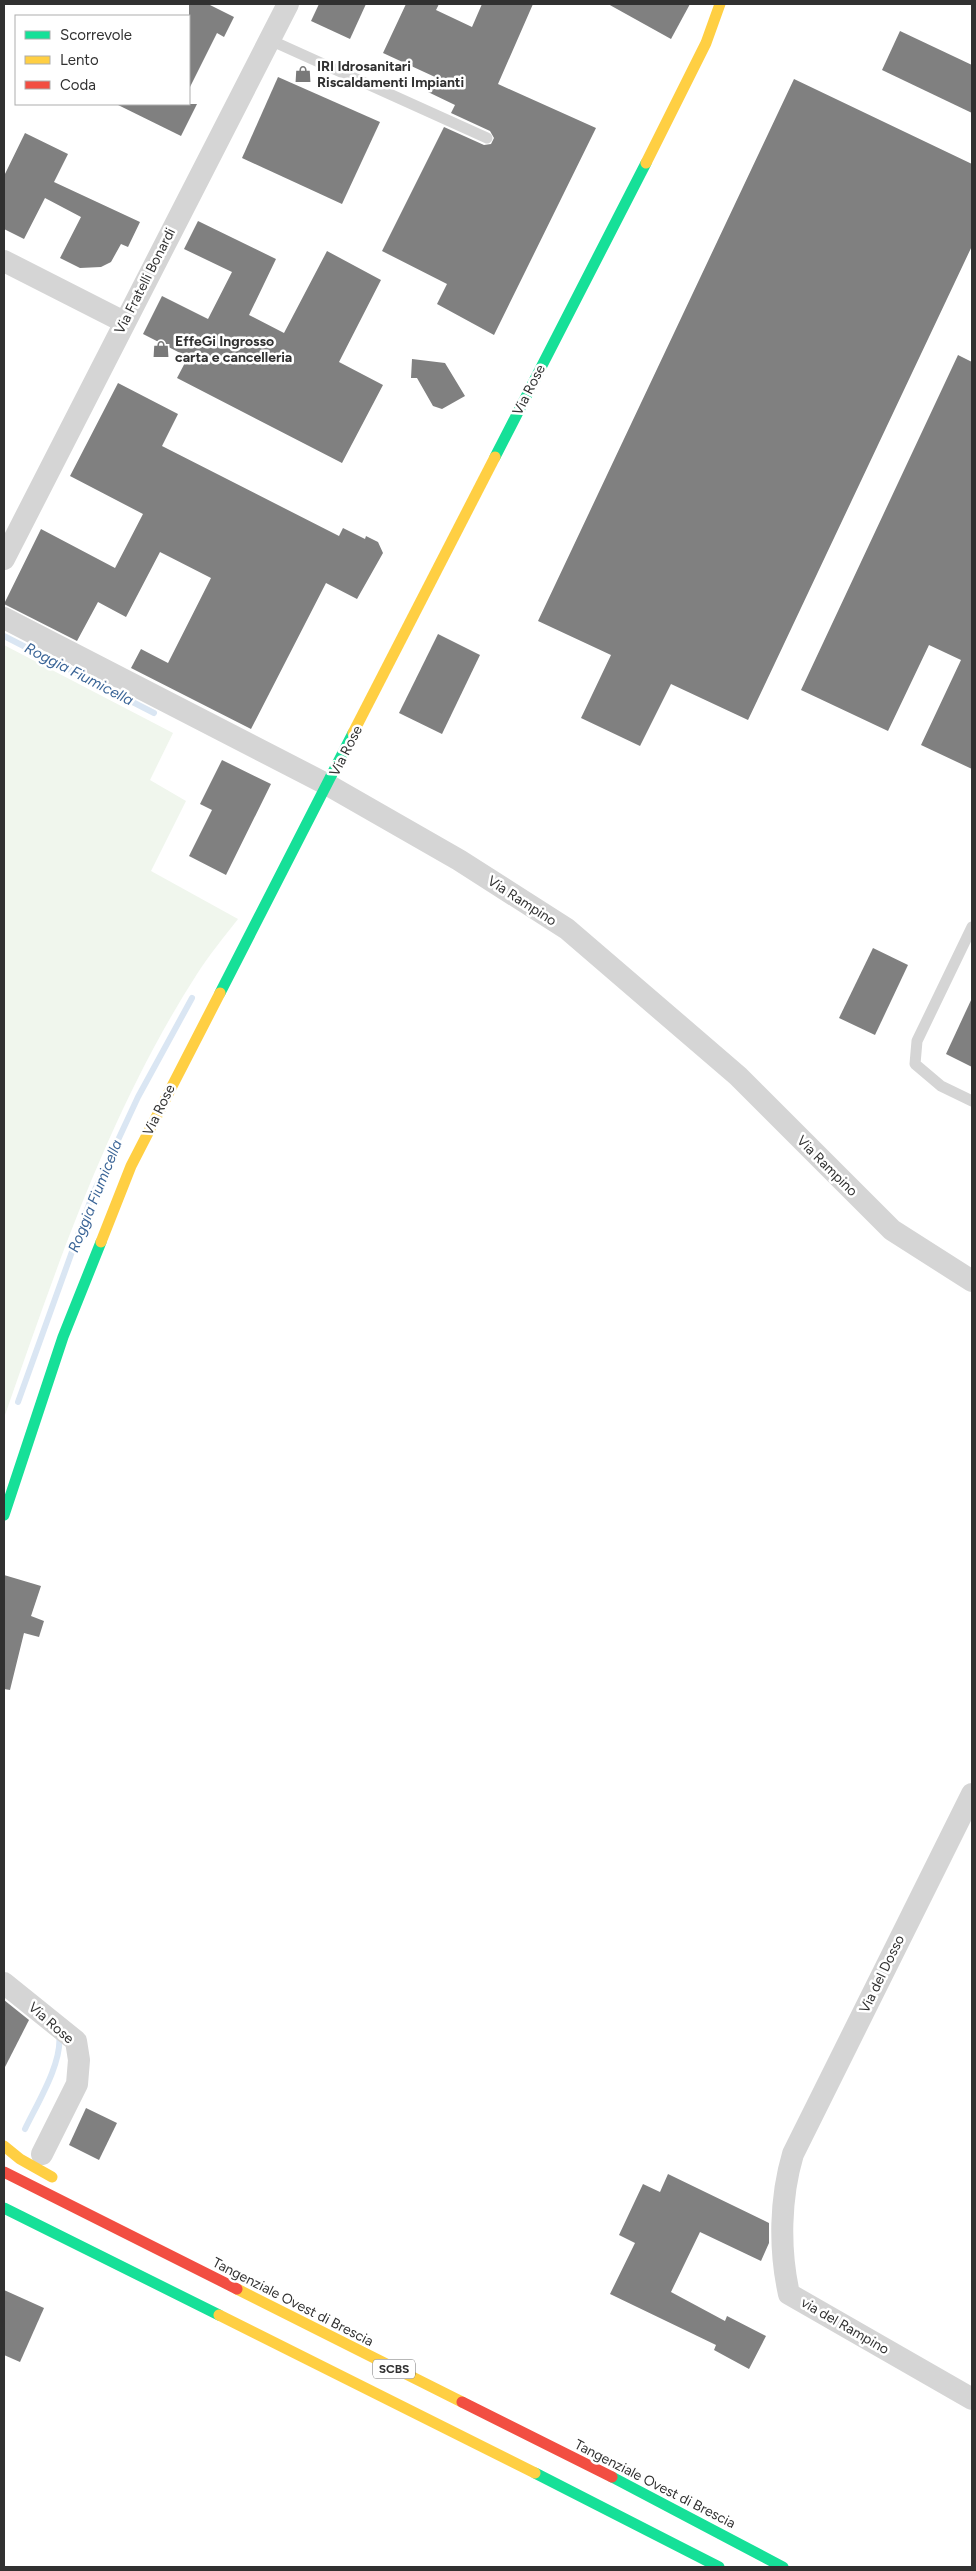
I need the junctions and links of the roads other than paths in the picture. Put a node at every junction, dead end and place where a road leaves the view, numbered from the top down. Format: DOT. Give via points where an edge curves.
graph roads {
  1 [pos="288,4"];
  2 [pos="720,4"];
  3 [pos="735,4"];
  4 [pos="270,40"];
  5 [pos="706,43"];
  6 [pos="487,138"];
  7 [pos="4,262"];
  8 [pos="124,322"];
  9 [pos="4,559"];
  10 [pos="4,618"];
  11 [pos="328,785"];
  12 [pos="972,927"];
  13 [pos="972,1101"];
  14 [pos="972,1281"];
  15 [pos="11,1469"];
  16 [pos="4,1516"];
  17 [pos="972,1794"];
  18 [pos="4,1983"];
  19 [pos="4,2146"];
  20 [pos="42,2154"];
  21 [pos="793,2154"];
  22 [pos="4,2172"];
  23 [pos="63,2183"];
  24 [pos="4,2208"];
  25 [pos="113,2213"];
  26 [pos="144,2243"];
  27 [pos="98,2268"];
  28 [pos="135,2275"];
  29 [pos="972,2399"];
  30 [pos="719,2567"];
  31 [pos="783,2567"];
  1 -- 4 [label="street, Via Fratelli Bonardi"];
  2 -- 5 [label="main road, Via Rose"];
  3 -- 5 [label="street, Via Rose"];
  4 -- 6 [label="lane"];
  4 -- 8 [label="street, Via Fratelli Bonardi"];
  5 -- 11 [label="main road, Via Rose"];
  7 -- 8 [label="street"];
  8 -- 9 [label="street, Via Fratelli Bonardi"];
  10 -- 11 [label="street, Via Rampino"];
  11 -- 14 [label="street, Via Rampino" via="459,860 567,929 738,1076 892,1230"];
  11 -- 15 [label="main road, Via Rose" via="131,1166"];
  12 -- 13 [label="lane" via="917,1040 915,1064 941,1086"];
  15 -- 16 [label="main road, Via Rose"];
  17 -- 21 [label="street, Via del Dosso"];
  18 -- 20 [label="street, Via Rose" via="76,2041 79,2060 77,2084"];
  19 -- 23 [label="main road" via="20,2159"];
  21 -- 29 [label="street, via del Rampino" via="785,2182 783,2267 788,2294"];
  22 -- 26 [label="main road, Tangenziale Ovest di Brescia / SCBS"];
  24 -- 28 [label="main road, SCBS"];
  25 -- 26 [label="main road"];
  26 -- 31 [label="main road, Tangenziale Ovest di Brescia / SCBS" via="634,2488"];
  27 -- 28 [label="main road"];
  28 -- 30 [label="main road, SCBS"];
}
